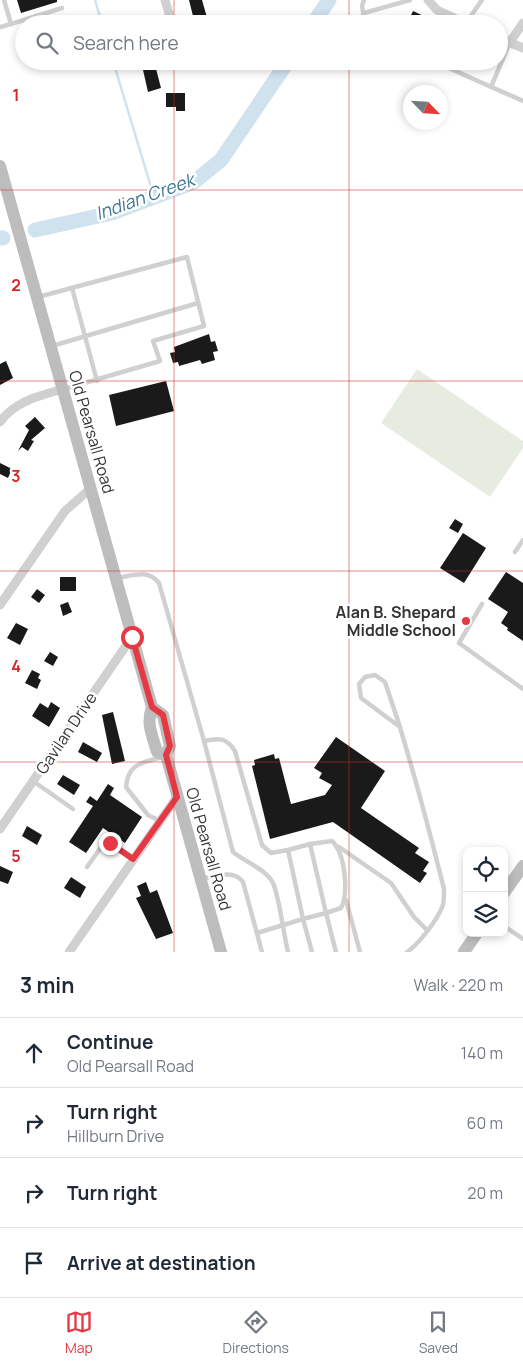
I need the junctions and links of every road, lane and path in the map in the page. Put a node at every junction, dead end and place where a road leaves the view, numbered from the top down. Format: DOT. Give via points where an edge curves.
graph roads {
  1 [pos="4,0"];
  2 [pos="166,0"];
  3 [pos="364,0"];
  4 [pos="410,0"];
  5 [pos="428,0"];
  6 [pos="482,0"];
  7 [pos="62,8"];
  8 [pos="364,13"];
  9 [pos="40,15"];
  10 [pos="170,15"];
  11 [pos="448,15"];
  12 [pos="473,15"];
  13 [pos="523,22"];
  14 [pos="15,23"];
  15 [pos="11,24"];
  16 [pos="0,27"];
  17 [pos="510,42"];
  18 [pos="508,47"];
  19 [pos="523,48"];
  20 [pos="453,70"];
  21 [pos="498,70"];
  22 [pos="491,87"];
  23 [pos="523,100"];
  24 [pos="0,166"];
  25 [pos="72,288"];
  26 [pos="37,297"];
  27 [pos="198,303"];
  28 [pos="84,337"];
  29 [pos="51,347"];
  30 [pos="96,381"];
  31 [pos="63,389"];
  32 [pos="3,410"];
  33 [pos="0,422"];
  34 [pos="91,488"];
  35 [pos="523,540"];
  36 [pos="515,552"];
  37 [pos="117,578"];
  38 [pos="482,604"];
  39 [pos="0,605"];
  40 [pos="132,637"];
  41 [pos="523,689"];
  42 [pos="400,727"];
  43 [pos="204,741"];
  44 [pos="166,755"];
  45 [pos="33,781"];
  46 [pos="177,797"];
  47 [pos="72,809"];
  48 [pos="160,821"];
  49 [pos="0,829"];
  50 [pos="310,844"];
  51 [pos="338,847"];
  52 [pos="288,850"];
  53 [pos="133,859"];
  54 [pos="523,866"];
  55 [pos="87,867"];
  56 [pos="201,879"];
  57 [pos="505,892"];
  58 [pos="346,900"];
  59 [pos="326,913"];
  60 [pos="303,920"];
  61 [pos="281,924"];
  62 [pos="508,929"];
  63 [pos="427,930"];
  64 [pos="257,933"];
  65 [pos="474,937"];
  66 [pos="522,938"];
  67 [pos="69,952"];
  68 [pos="221,952"];
  69 [pos="262,952"];
  70 [pos="288,952"];
  71 [pos="312,952"];
  72 [pos="336,952"];
  73 [pos="360,952"];
  74 [pos="407,952"];
  75 [pos="464,952"];
  1 -- 15 [label="lane"];
  2 -- 10 [label="street"];
  3 -- 8 [label="lane"];
  4 -- 8 [label="lane"];
  5 -- 11 [label="street" via="437,10"];
  6 -- 12 [label="lane"];
  7 -- 9 [label="lane"];
  13 -- 17 [label="street"];
  14 -- 15 [label="lane"];
  15 -- 16 [label="lane"];
  17 -- 18 [label="lane"];
  17 -- 19 [label="street"];
  20 -- 22 [label="lane"];
  21 -- 22 [label="lane"];
  22 -- 23 [label="lane"];
  24 -- 26 [label="main road, Old Pearsall Road"];
  25 -- 26 [label="lane"];
  25 -- 27 [label="lane" via="187,257"];
  25 -- 28 [label="lane"];
  26 -- 29 [label="main road, Old Pearsall Road"];
  27 -- 28 [label="lane"];
  27 -- 30 [label="lane" via="204,326 153,341 160,361"];
  28 -- 29 [label="lane"];
  28 -- 30 [label="lane"];
  29 -- 31 [label="main road, Old Pearsall Road"];
  30 -- 31 [label="lane"];
  31 -- 32 [label="street"];
  31 -- 34 [label="main road, Old Pearsall Road"];
  32 -- 33 [label="street"];
  34 -- 37 [label="main road, Old Pearsall Road"];
  34 -- 39 [label="street" via="65,511"];
  35 -- 36 [label="lane"];
  37 -- 40 [label="main road, Old Pearsall Road"];
  37 -- 43 [label="lane" via="142,573 153,576 159,584"];
  38 -- 41 [label="lane" via="459,643"];
  40 -- 44 [label="main road, Old Pearsall Road" via="152,707 148,719 157,752"];
  40 -- 45 [label="street, Gavilan Drive"];
  42 -- 42 [label="lane" via="385,682 375,674 365,676 359,684 361,698"];
  42 -- 63 [label="lane" via="444,889 443,905"];
  43 -- 52 [label="lane" via="220,738 229,742 235,750 262,845 271,853"];
  43 -- 61 [label="lane" via="233,852 260,869 273,883"];
  44 -- 46 [label="main road, Old Pearsall Road"];
  44 -- 48 [label="lane" via="135,766 127,776 126,787 148,815"];
  45 -- 47 [label="lane"];
  45 -- 49 [label="street, Gavilan Drive"];
  46 -- 48 [label="street"];
  46 -- 56 [label="main road, Old Pearsall Road"];
  48 -- 53 [label="street"];
  50 -- 51 [label="lane" via="332,842"];
  50 -- 52 [label="lane"];
  50 -- 59 [label="lane"];
  51 -- 58 [label="lane"];
  51 -- 63 [label="lane" via="391,883"];
  52 -- 60 [label="lane"];
  53 -- 55 [label="lane" via="110,843 104,843"];
  53 -- 67 [label="street"];
  54 -- 57 [label="main road"];
  56 -- 64 [label="lane" via="231,874 239,876"];
  56 -- 68 [label="main road, Old Pearsall Road"];
  58 -- 59 [label="lane" via="341,908"];
  58 -- 73 [label="lane"];
  59 -- 60 [label="lane"];
  59 -- 72 [label="lane"];
  60 -- 61 [label="lane"];
  60 -- 71 [label="lane"];
  61 -- 64 [label="lane"];
  61 -- 70 [label="lane"];
  62 -- 66 [label="lane"];
  63 -- 74 [label="lane"];
  64 -- 69 [label="lane"];
  65 -- 75 [label="main road"];
}
